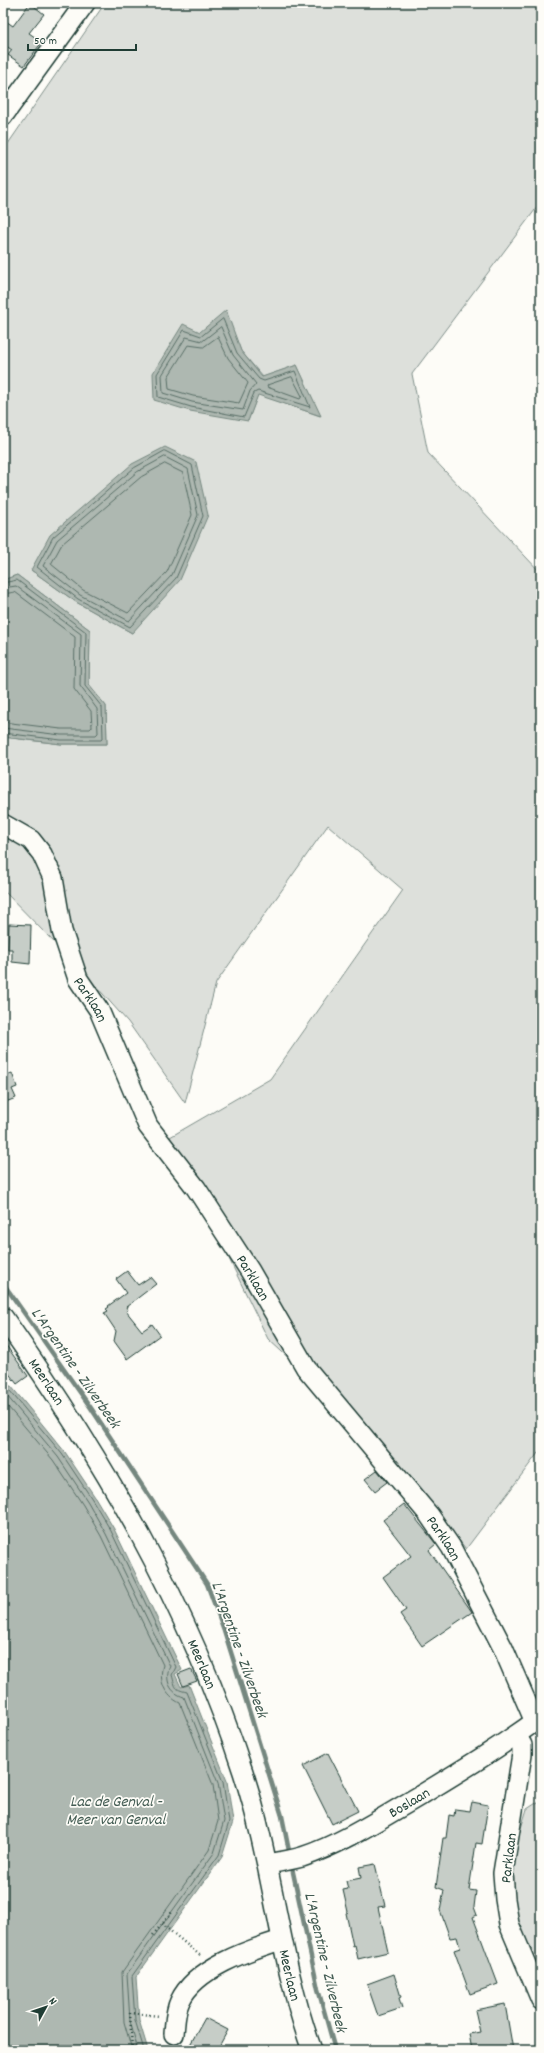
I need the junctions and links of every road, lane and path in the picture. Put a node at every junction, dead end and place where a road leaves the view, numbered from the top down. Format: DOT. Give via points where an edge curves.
graph roads {
  1 [pos="85,3"];
  2 [pos="3,116"];
  3 [pos="3,824"];
  4 [pos="3,1317"];
  5 [pos="538,1720"];
  6 [pos="517,1736"];
  7 [pos="275,1863"];
  8 [pos="173,1911"];
  9 [pos="162,1924"];
  10 [pos="153,1935"];
  11 [pos="281,1940"];
  12 [pos="211,1969"];
  13 [pos="538,1982"];
  14 [pos="541,2000"];
  15 [pos="143,2013"];
  16 [pos="174,2034"];
  17 [pos="132,2050"];
  18 [pos="312,2050"];
  1 -- 2 [label="street"];
  3 -- 5 [label="street, Parklaan" via="31,840 42,854 53,878 62,931 78,980 99,1010 148,1126 200,1194 250,1271 306,1368 429,1515 451,1547"];
  4 -- 7 [label="street, Meerlaan" via="58,1396 122,1501 179,1608 214,1687"];
  5 -- 6 [label="street, Boslaan"];
  6 -- 7 [label="street, Boslaan" via="380,1819 324,1848 302,1857"];
  6 -- 13 [label="street, Parklaan" via="522,1745 522,1754 503,1873 505,1900 509,1924"];
  7 -- 11 [label="street, Meerlaan"];
  8 -- 9 [label="path"];
  9 -- 10 [label="path"];
  9 -- 12 [label="path" via="204,1958"];
  11 -- 12 [label="street" via="255,1948"];
  11 -- 18 [label="street, Meerlaan" via="302,2022"];
  12 -- 16 [label="street" via="198,1978 180,2000"];
  13 -- 14 [label="street, Parklaan"];
  15 -- 17 [label="path" via="130,2013"];
}
